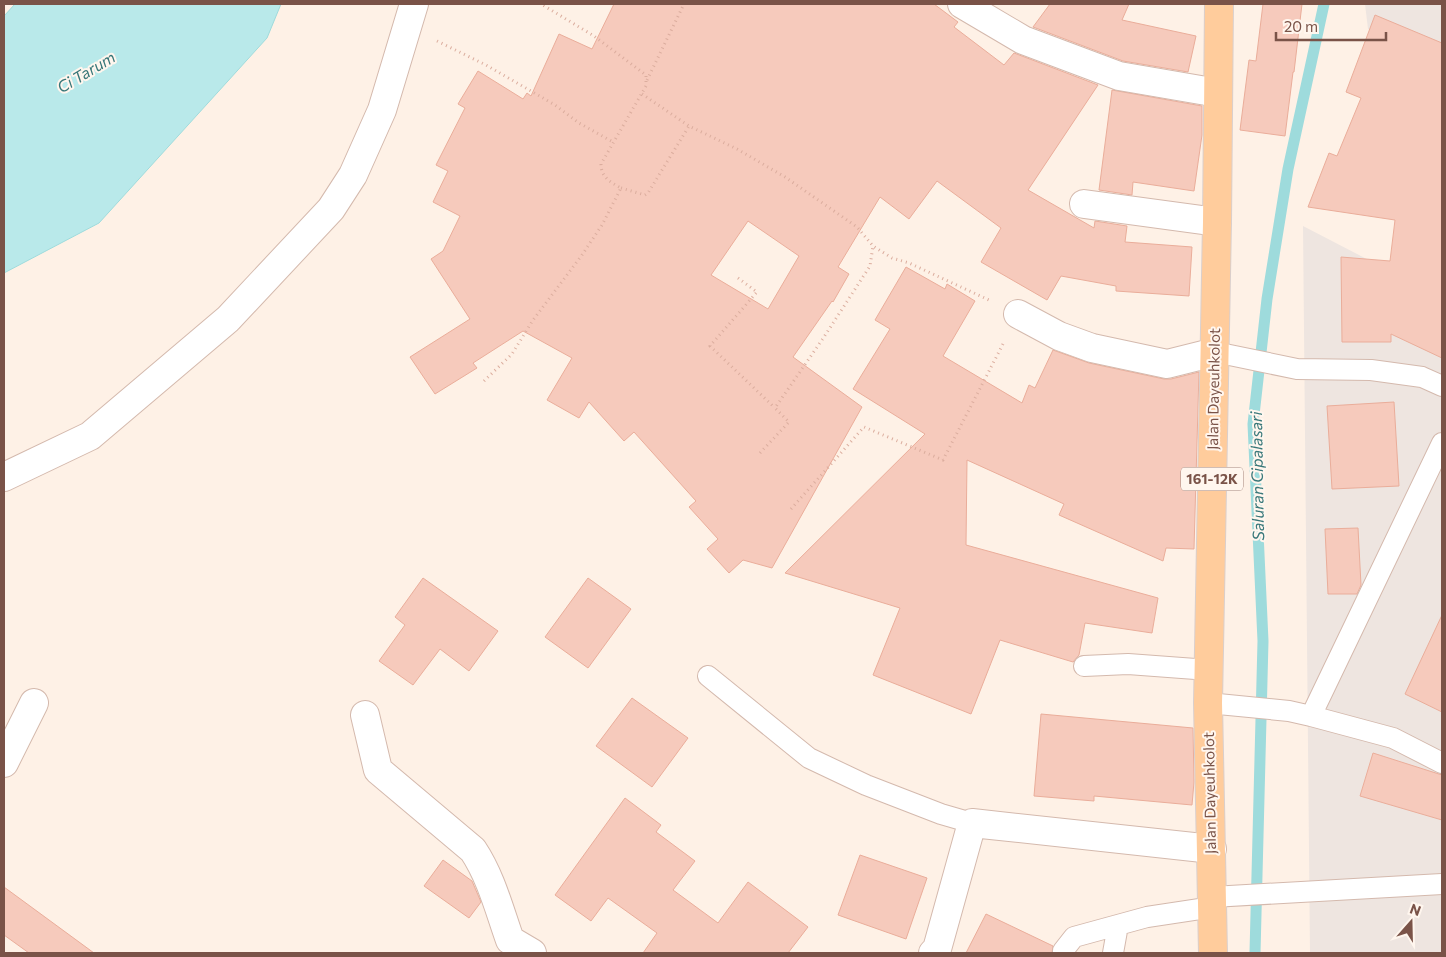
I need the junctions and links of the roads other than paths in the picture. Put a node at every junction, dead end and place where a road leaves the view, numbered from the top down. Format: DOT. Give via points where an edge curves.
graph roads {
  1 [pos="962,4"];
  2 [pos="1219,4"];
  3 [pos="411,14"];
  4 [pos="1218,93"];
  5 [pos="1084,204"];
  6 [pos="1217,222"];
  7 [pos="1018,314"];
  8 [pos="1214,352"];
  9 [pos="1442,386"];
  10 [pos="1442,443"];
  11 [pos="4,477"];
  12 [pos="1084,666"];
  13 [pos="1209,670"];
  14 [pos="708,676"];
  15 [pos="34,702"];
  16 [pos="1208,703"];
  17 [pos="365,715"];
  18 [pos="1311,716"];
  19 [pos="4,763"];
  20 [pos="1442,763"];
  21 [pos="972,823"];
  22 [pos="1212,849"];
  23 [pos="1442,884"];
  24 [pos="1221,900"];
  25 [pos="1118,925"];
  26 [pos="514,949"];
  27 [pos="1064,951"];
  28 [pos="933,953"];
  29 [pos="1113,953"];
  30 [pos="1213,953"];
  1 -- 4 [label="street" via="1023,40 1119,76"];
  2 -- 4 [label="main road, Jalan Dayeuhkolot / 161-12K"];
  3 -- 11 [label="street" via="382,110 353,175 331,209 228,319 90,436"];
  4 -- 6 [label="main road, Jalan Dayeuhkolot / 161-12K"];
  5 -- 6 [label="street"];
  6 -- 8 [label="main road, Jalan Dayeuhkolot / 161-12K"];
  7 -- 8 [label="street" via="1059,336 1092,348 1167,364"];
  8 -- 9 [label="lane" via="1297,369 1371,370 1422,377"];
  8 -- 13 [label="main road, Jalan Dayeuhkolot / 161-12K"];
  10 -- 18 [label="lane"];
  12 -- 13 [label="lane" via="1128,664"];
  13 -- 16 [label="main road, Jalan Dayeuhkolot / 161-12K"];
  14 -- 21 [label="lane" via="809,758 866,784"];
  15 -- 19 [label="street"];
  16 -- 18 [label="lane"];
  16 -- 22 [label="main road, Jalan Dayeuhkolot / 161-12K"];
  17 -- 26 [label="street" via="378,770 473,850 482,864"];
  18 -- 20 [label="lane" via="1394,738"];
  21 -- 22 [label="street"];
  21 -- 28 [label="street"];
  22 -- 24 [label="main road, Jalan Dayeuhkolot / 161-12K"];
  23 -- 24 [label="lane"];
  24 -- 25 [label="lane"];
  24 -- 30 [label="main road, Jalan Dayeuhkolot / 161-12K"];
  25 -- 27 [label="lane" via="1074,937"];
  25 -- 29 [label="lane"];
}
